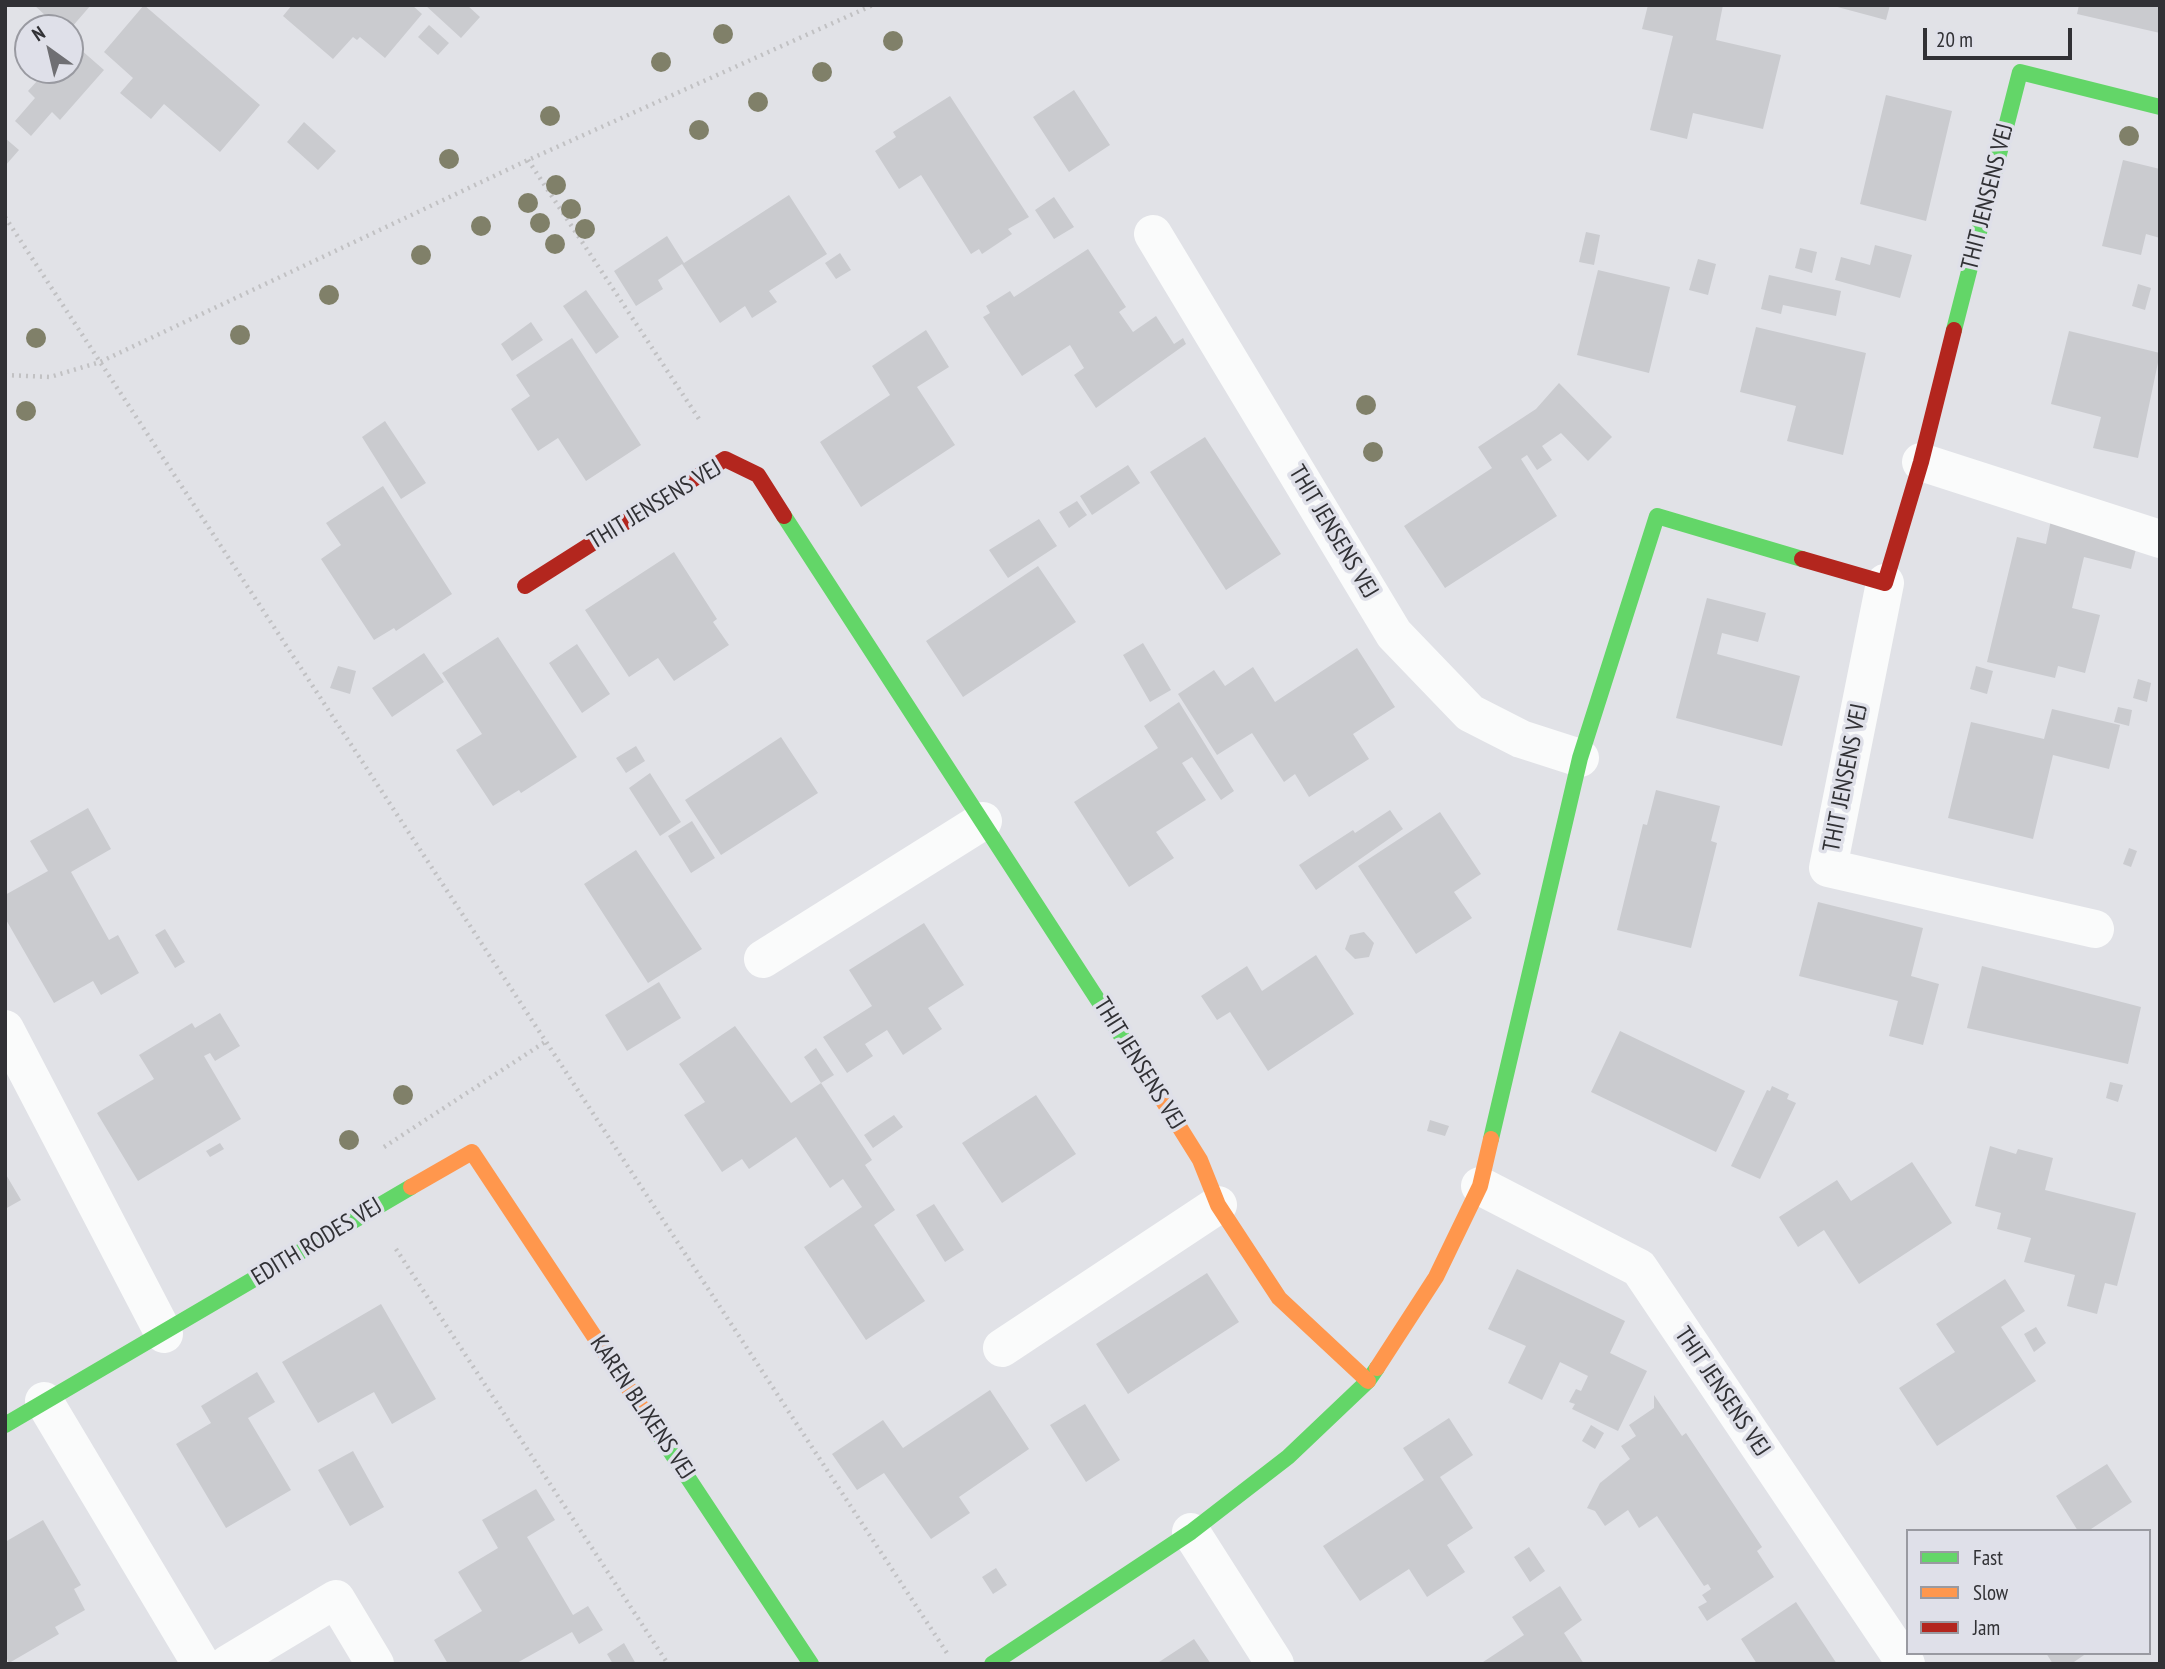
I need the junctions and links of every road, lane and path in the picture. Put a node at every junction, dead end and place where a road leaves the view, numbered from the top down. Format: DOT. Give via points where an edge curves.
graph roads {
  1 [pos="873,5"];
  2 [pos="2160,107"];
  3 [pos="528,160"];
  4 [pos="5,217"];
  5 [pos="1153,234"];
  6 [pos="100,362"];
  7 [pos="5,375"];
  8 [pos="725,458"];
  9 [pos="1921,463"];
  10 [pos="2160,539"];
  11 [pos="1885,583"];
  12 [pos="525,586"];
  13 [pos="1580,758"];
  14 [pos="984,821"];
  15 [pos="2095,929"];
  16 [pos="763,960"];
  17 [pos="9,1042"];
  18 [pos="545,1042"];
  19 [pos="472,1152"];
  20 [pos="1480,1186"];
  21 [pos="1219,1205"];
  22 [pos="370,1210"];
  23 [pos="164,1334"];
  24 [pos="1002,1348"];
  25 [pos="1368,1381"];
  26 [pos="44,1401"];
  27 [pos="5,1424"];
  28 [pos="1191,1532"];
  29 [pos="201,1664"];
  30 [pos="228,1664"];
  31 [pos="375,1664"];
  32 [pos="668,1664"];
  33 [pos="811,1664"];
  34 [pos="954,1664"];
  35 [pos="992,1664"];
  36 [pos="1275,1664"];
  37 [pos="1906,1664"];
  1 -- 3 [label="path"];
  2 -- 9 [label="street, THIT JENSENS VEJ" via="2020,72"];
  3 -- 6 [label="path"];
  3 -- 8 [label="path"];
  4 -- 6 [label="path"];
  5 -- 13 [label="street, THIT JENSENS VEJ" via="1394,634 1470,713 1521,739"];
  6 -- 7 [label="path" via="50,377"];
  6 -- 18 [label="path"];
  8 -- 12 [label="street, THIT JENSENS VEJ"];
  8 -- 14 [label="street, THIT JENSENS VEJ" via="758,475"];
  9 -- 10 [label="street"];
  9 -- 11 [label="street, THIT JENSENS VEJ"];
  11 -- 13 [label="street" via="1657,516"];
  11 -- 15 [label="street, THIT JENSENS VEJ" via="1828,868"];
  13 -- 20 [label="street"];
  14 -- 16 [label="street"];
  14 -- 21 [label="street, THIT JENSENS VEJ" via="1200,1160"];
  17 -- 23 [label="street"];
  18 -- 22 [label="path" via="384,1147 359,1173"];
  18 -- 34 [label="path"];
  19 -- 22 [label="street, EDITH RODES VEJ"];
  19 -- 33 [label="street, KAREN BLIXENS VEJ"];
  20 -- 25 [label="street" via="1436,1277"];
  20 -- 37 [label="street, THIT JENSENS VEJ" via="1639,1268"];
  21 -- 24 [label="street"];
  21 -- 25 [label="street, THIT JENSENS VEJ" via="1279,1298"];
  22 -- 23 [label="street, EDITH RODES VEJ"];
  22 -- 32 [label="path"];
  23 -- 26 [label="street, EDITH RODES VEJ"];
  25 -- 28 [label="street" via="1288,1457"];
  26 -- 27 [label="street, EDITH RODES VEJ"];
  26 -- 29 [label="street"];
  28 -- 35 [label="street"];
  28 -- 36 [label="street"];
  30 -- 31 [label="street" via="336,1599"];
}
